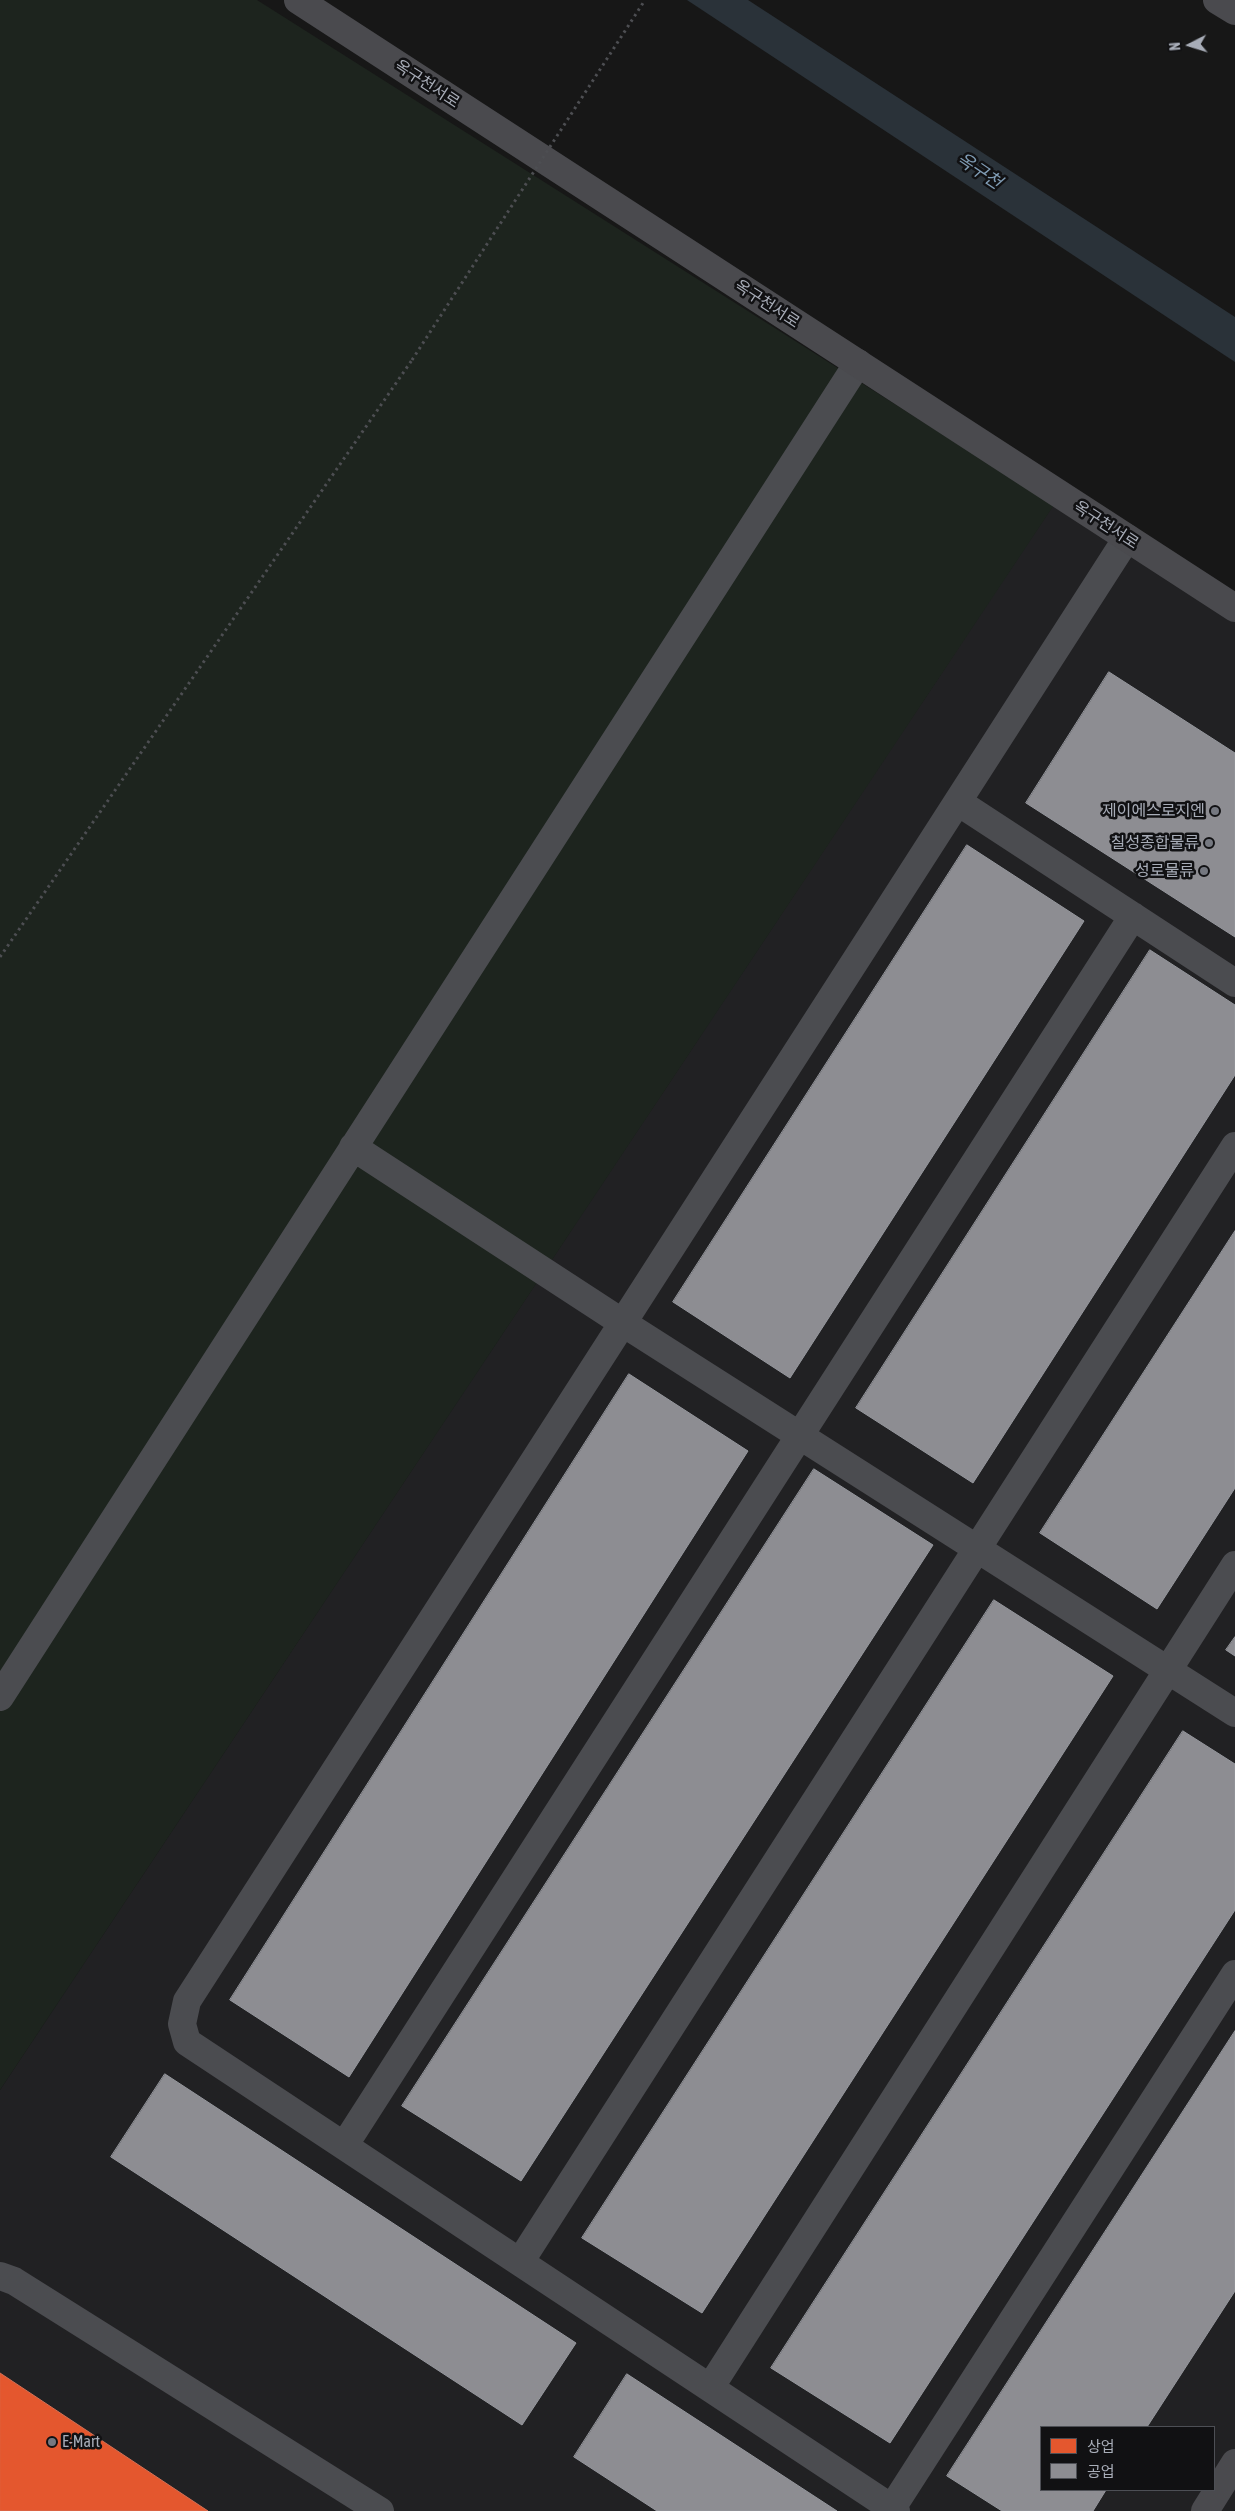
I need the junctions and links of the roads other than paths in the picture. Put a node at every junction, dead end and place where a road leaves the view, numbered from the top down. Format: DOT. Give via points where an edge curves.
graph roads {
  1 [pos="298,0"];
  2 [pos="1217,0"];
  3 [pos="1235,11"];
  4 [pos="858,363"];
  5 [pos="1127,538"];
  6 [pos="1235,608"];
  7 [pos="958,802"];
  8 [pos="1133,916"];
  9 [pos="1235,983"];
  10 [pos="1235,1146"];
  11 [pos="354,1147"];
  12 [pos="623,1323"];
  13 [pos="800,1436"];
  14 [pos="976,1548"];
  15 [pos="1235,1565"];
  16 [pos="1168,1670"];
  17 [pos="0,1697"];
  18 [pos="1235,1713"];
  19 [pos="1235,1974"];
  20 [pos="344,2146"];
  21 [pos="520,2262"];
  22 [pos="0,2276"];
  23 [pos="710,2388"];
  24 [pos="1235,2464"];
  25 [pos="894,2510"];
  26 [pos="380,2511"];
  27 [pos="1204,2511"];
  1 -- 4 [label="street, 옥구천서로"];
  2 -- 3 [label="street"];
  4 -- 5 [label="street, 옥구천서로"];
  4 -- 11 [label="street"];
  5 -- 6 [label="street, 옥구천서로"];
  5 -- 7 [label="street"];
  7 -- 8 [label="street"];
  7 -- 12 [label="street"];
  8 -- 9 [label="street"];
  8 -- 13 [label="street"];
  10 -- 14 [label="street"];
  11 -- 12 [label="street"];
  11 -- 17 [label="street"];
  12 -- 13 [label="street"];
  12 -- 20 [label="street" via="187,2001 182,2024 187,2042"];
  13 -- 14 [label="street"];
  13 -- 20 [label="street"];
  14 -- 16 [label="street"];
  14 -- 21 [label="street"];
  15 -- 16 [label="street"];
  16 -- 18 [label="street"];
  16 -- 23 [label="street"];
  19 -- 25 [label="street"];
  20 -- 21 [label="street"];
  21 -- 23 [label="street"];
  22 -- 26 [label="street" via="14,2281"];
  23 -- 25 [label="street"];
  24 -- 27 [label="street"];
}
